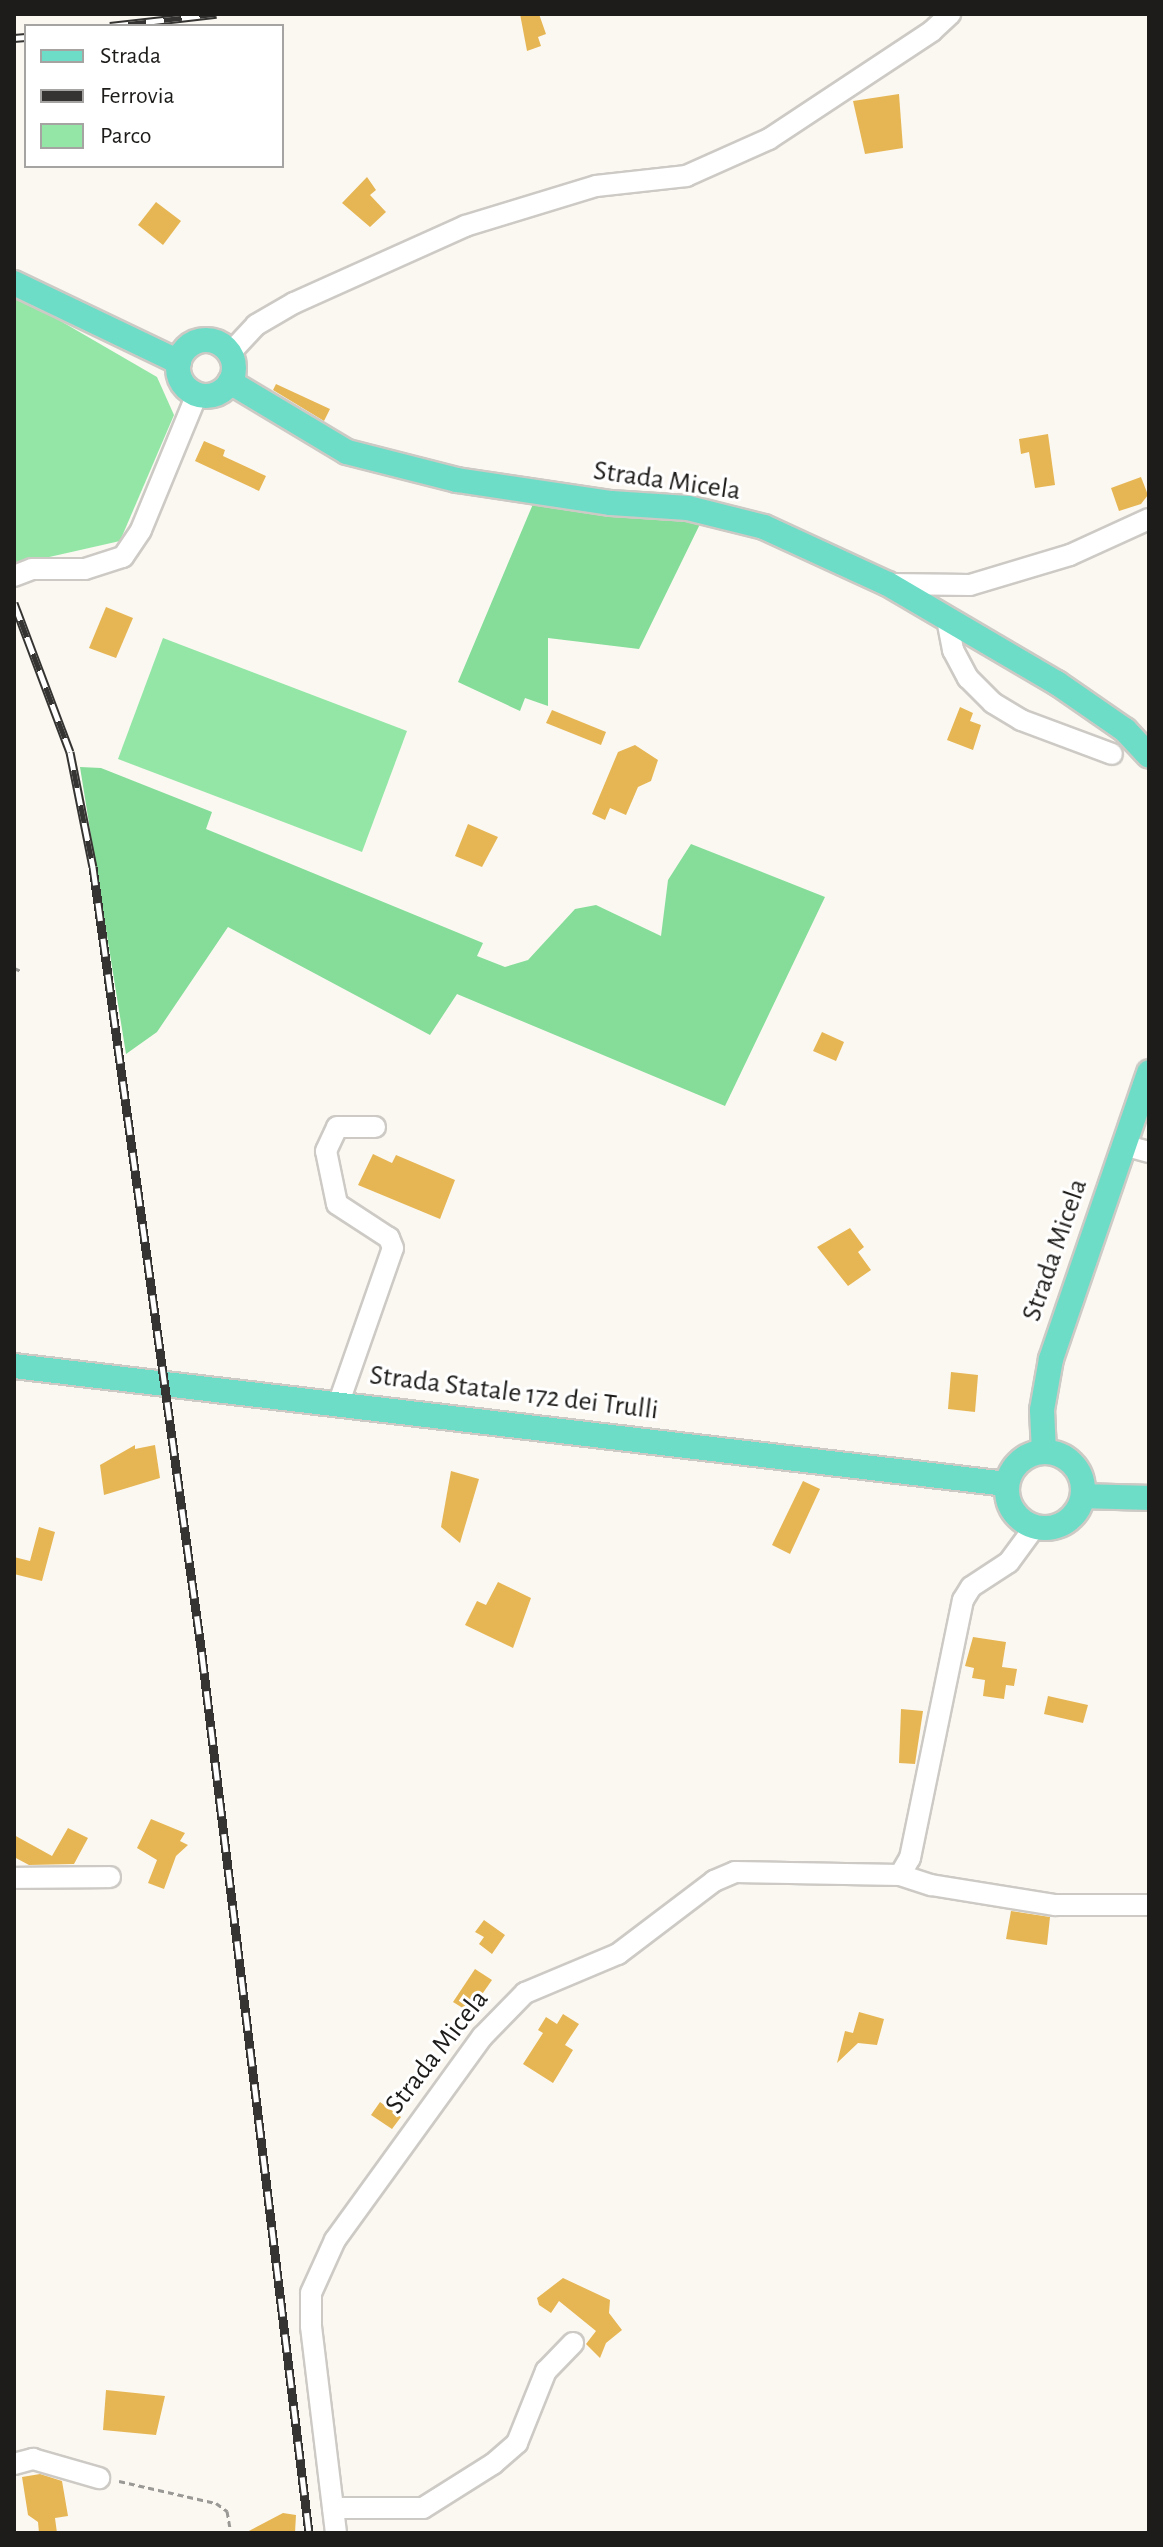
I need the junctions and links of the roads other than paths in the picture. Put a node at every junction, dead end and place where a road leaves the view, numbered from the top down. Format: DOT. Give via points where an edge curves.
graph roads {
  1 [pos="950,14"];
  2 [pos="14,283"];
  3 [pos="230,353"];
  4 [pos="179,362"];
  5 [pos="230,382"];
  6 [pos="197,394"];
  7 [pos="1149,519"];
  8 [pos="14,576"];
  9 [pos="888,584"];
  10 [pos="947,619"];
  11 [pos="1112,754"];
  12 [pos="1149,756"];
  13 [pos="1149,1072"];
  14 [pos="375,1127"];
  15 [pos="1123,1145"];
  16 [pos="1149,1152"];
  17 [pos="14,1366"];
  18 [pos="339,1402"];
  19 [pos="1044,1452"];
  20 [pos="1007,1484"];
  21 [pos="1083,1496"];
  22 [pos="1149,1498"];
  23 [pos="1034,1528"];
  24 [pos="900,1875"];
  25 [pos="110,1877"];
  26 [pos="14,1878"];
  27 [pos="1149,1905"];
  28 [pos="573,2343"];
  29 [pos="14,2464"];
  30 [pos="99,2478"];
  31 [pos="333,2508"];
  32 [pos="336,2533"];
  1 -- 3 [label="street" via="906,50 769,139 686,176 596,186 465,226 294,303 256,325"];
  2 -- 4 [label="main road"];
  3 -- 4 [label="main road" via="216,342 197,341"];
  3 -- 5 [label="main road"];
  4 -- 6 [label="main road" via="184,385"];
  5 -- 6 [label="main road" via="219,392"];
  5 -- 9 [label="main road, Strada Micela" via="347,452 457,480 720,515 764,527"];
  6 -- 8 [label="street" via="141,530 123,557 85,569 32,569"];
  7 -- 9 [label="street" via="1070,555 970,585"];
  9 -- 10 [label="main road, Strada Micela"];
  10 -- 11 [label="street" via="953,650 968,678 993,703 1021,720"];
  10 -- 12 [label="main road, Strada Micela" via="1097,708"];
  13 -- 15 [label="main road, Strada Micela"];
  14 -- 18 [label="street" via="337,1127 326,1151 337,1204 389,1238 393,1248"];
  15 -- 16 [label="street"];
  15 -- 19 [label="main road, Strada Micela" via="1044,1384"];
  17 -- 18 [label="main road, Strada Statale 172 dei Trulli"];
  18 -- 20 [label="main road, Strada Statale 172 dei Trulli"];
  19 -- 20 [label="main road" via="1020,1461"];
  19 -- 21 [label="main road" via="1074,1465"];
  20 -- 23 [label="main road" via="1010,1506"];
  21 -- 22 [label="main road"];
  21 -- 23 [label="main road" via="1071,1519 1060,1526"];
  23 -- 24 [label="street" via="1009,1562 971,1587 963,1600 910,1858"];
  24 -- 27 [label="street, Strada Micela" via="1055,1905"];
  24 -- 31 [label="street, Strada Micela" via="735,1872 714,1881 618,1954 525,1993 506,2008 318,2270 311,2293 311,2326"];
  25 -- 26 [label="street"];
  28 -- 31 [label="street" via="546,2371 517,2443 493,2464 423,2508"];
  29 -- 30 [label="street" via="33,2459"];
  31 -- 32 [label="street, Strada Micela"];
}
